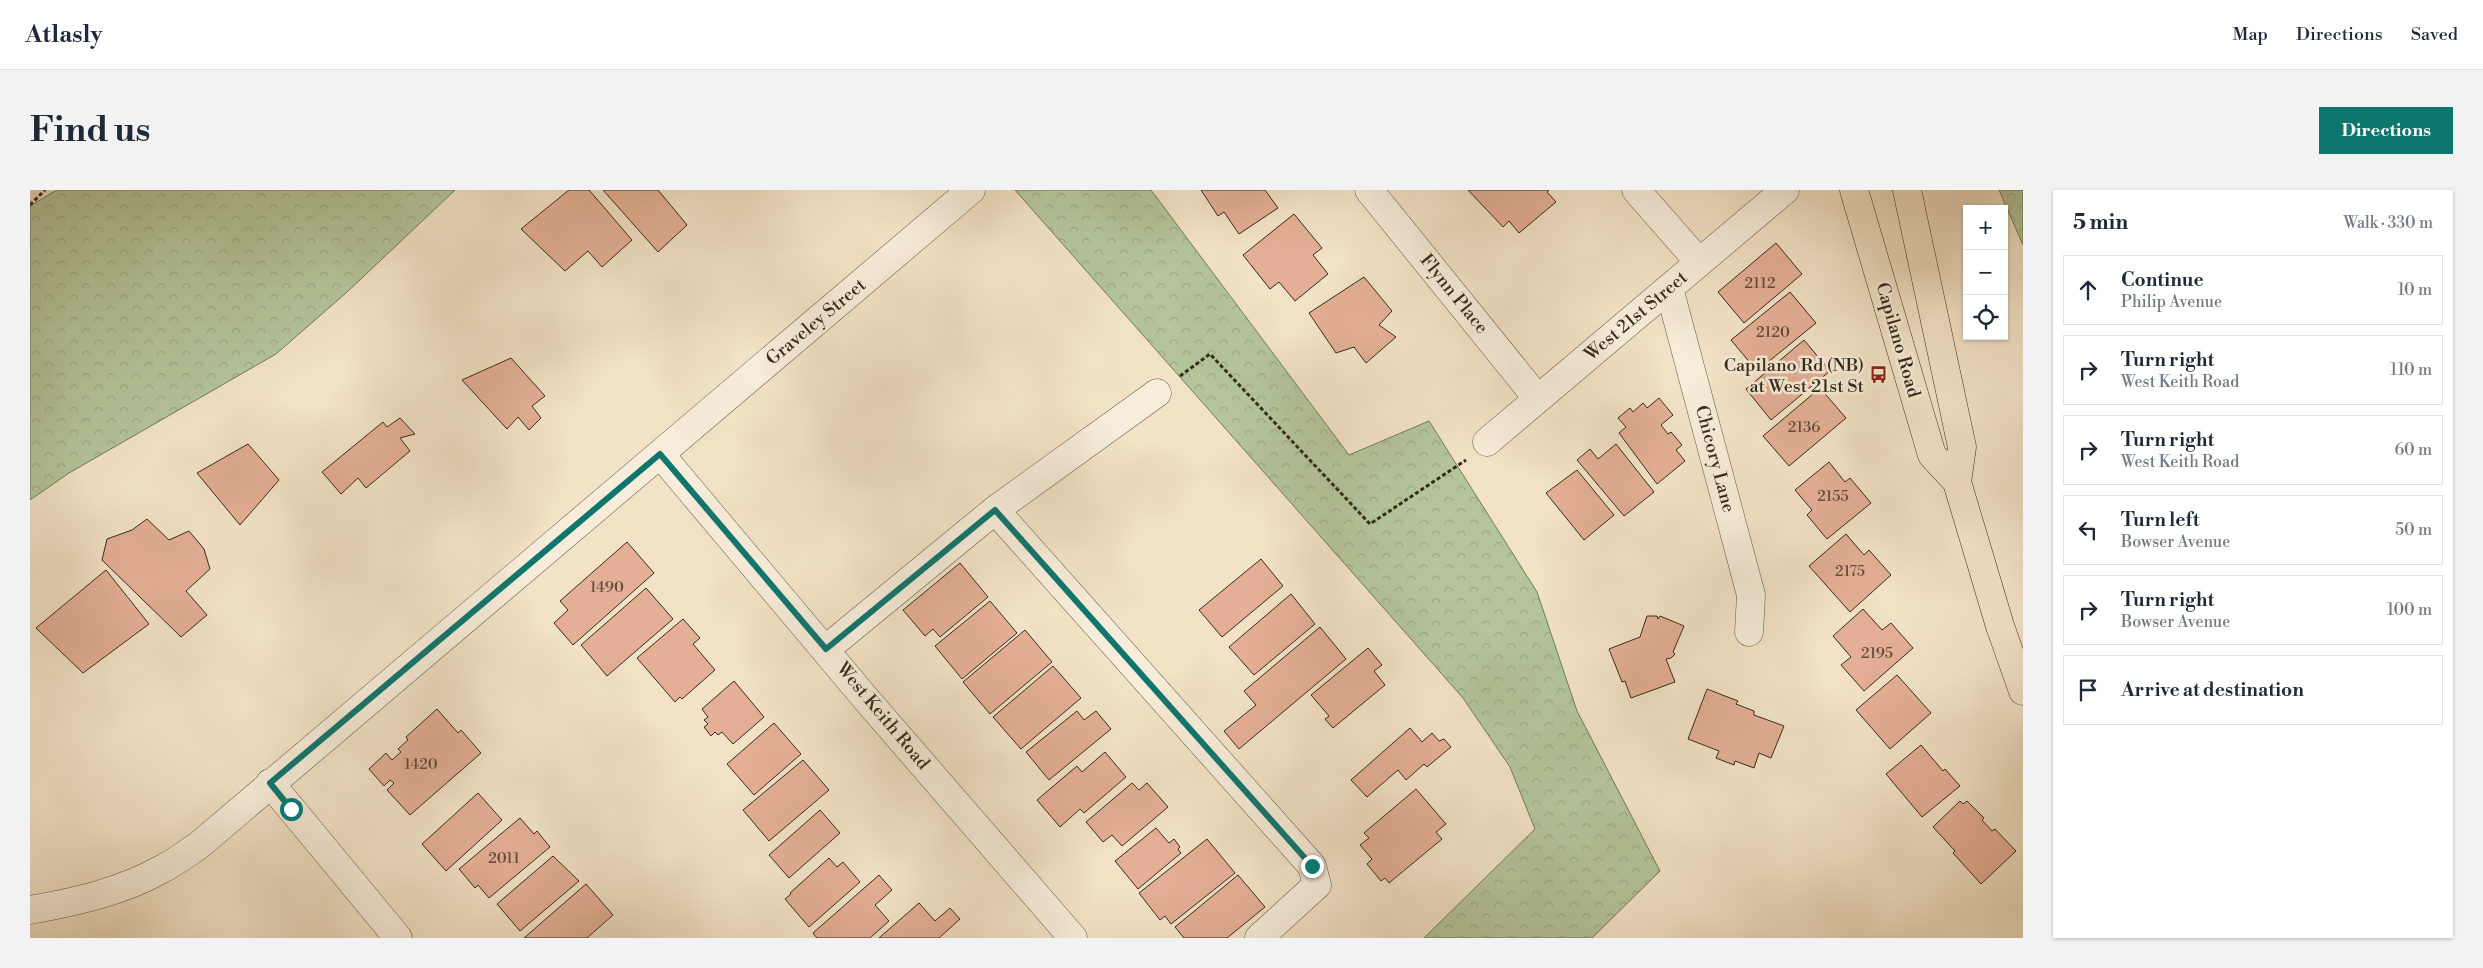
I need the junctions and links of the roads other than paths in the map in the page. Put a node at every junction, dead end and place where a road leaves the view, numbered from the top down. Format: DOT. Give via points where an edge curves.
graph roads {
  1 [pos="971,190"];
  2 [pos="1369,190"];
  3 [pos="1636,190"];
  4 [pos="1785,190"];
  5 [pos="1854,190"];
  6 [pos="1907,190"];
  7 [pos="1699,262"];
  8 [pos="1669,288"];
  9 [pos="1157,393"];
  10 [pos="1538,398"];
  11 [pos="1479,449"];
  12 [pos="660,454"];
  13 [pos="1957,482"];
  14 [pos="995,510"];
  15 [pos="1749,632"];
  16 [pos="826,649"];
  17 [pos="2023,691"];
  18 [pos="270,783"];
  19 [pos="30,910"];
  20 [pos="398,938"];
  21 [pos="1073,938"];
  22 [pos="1259,938"];
  1 -- 12 [label="street, Graveley Street"];
  2 -- 10 [label="street, Flynn Place"];
  3 -- 7 [label="street"];
  4 -- 7 [label="street, West 21st Street"];
  5 -- 13 [label="main road, Capilano Road" via="1932,455"];
  6 -- 13 [label="main road, Capilano Road" via="1962,447"];
  7 -- 8 [label="street, West 21st Street"];
  8 -- 10 [label="street, West 21st Street"];
  8 -- 15 [label="street, Chicory Lane" via="1752,595"];
  9 -- 14 [label="street"];
  10 -- 11 [label="street, West 21st Street"];
  12 -- 16 [label="street, West Keith Road"];
  12 -- 18 [label="street"];
  13 -- 17 [label="main road, Capilano Road"];
  14 -- 16 [label="street"];
  14 -- 22 [label="street" via="1312,866 1317,885"];
  16 -- 21 [label="street, West Keith Road"];
  18 -- 19 [label="street" via="198,846 162,870 91,898"];
  18 -- 20 [label="street"];
}
